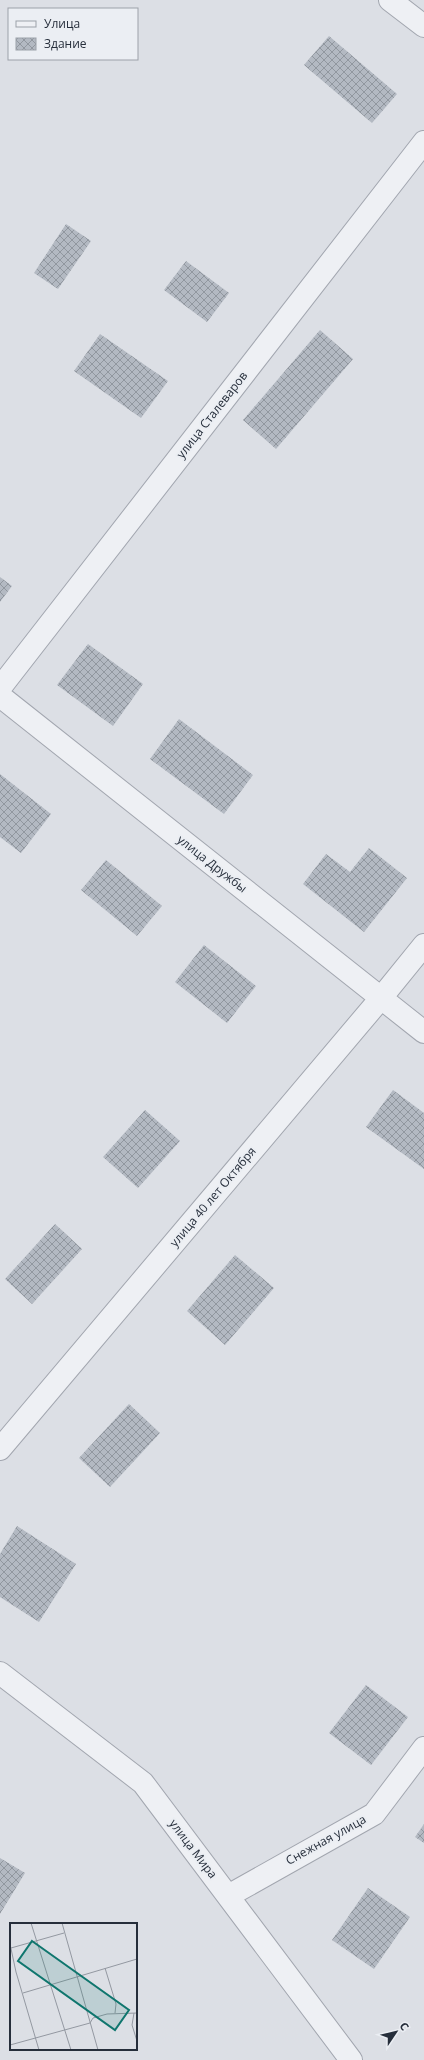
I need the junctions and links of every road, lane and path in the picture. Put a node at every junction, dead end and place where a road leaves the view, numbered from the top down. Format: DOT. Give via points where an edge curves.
graph roads {
  1 [pos="390,0"];
  2 [pos="424,26"];
  3 [pos="424,142"];
  4 [pos="0,688"];
  5 [pos="0,696"];
  6 [pos="424,945"];
  7 [pos="382,998"];
  8 [pos="424,1032"];
  9 [pos="0,1449"];
  10 [pos="0,1673"];
  11 [pos="424,1748"];
  12 [pos="228,1896"];
  13 [pos="351,2060"];
  1 -- 2 [label="street"];
  3 -- 4 [label="street, улица Сталеваров"];
  5 -- 7 [label="street, улица Дружбы"];
  6 -- 7 [label="street, улица 40 лет Октября"];
  7 -- 8 [label="street, улица Дружбы"];
  7 -- 9 [label="street, улица 40 лет Октября"];
  10 -- 12 [label="street, улица Мира" via="143,1782"];
  11 -- 12 [label="street, Снежная улица" via="374,1814"];
  12 -- 13 [label="street, улица Мира"];
}
